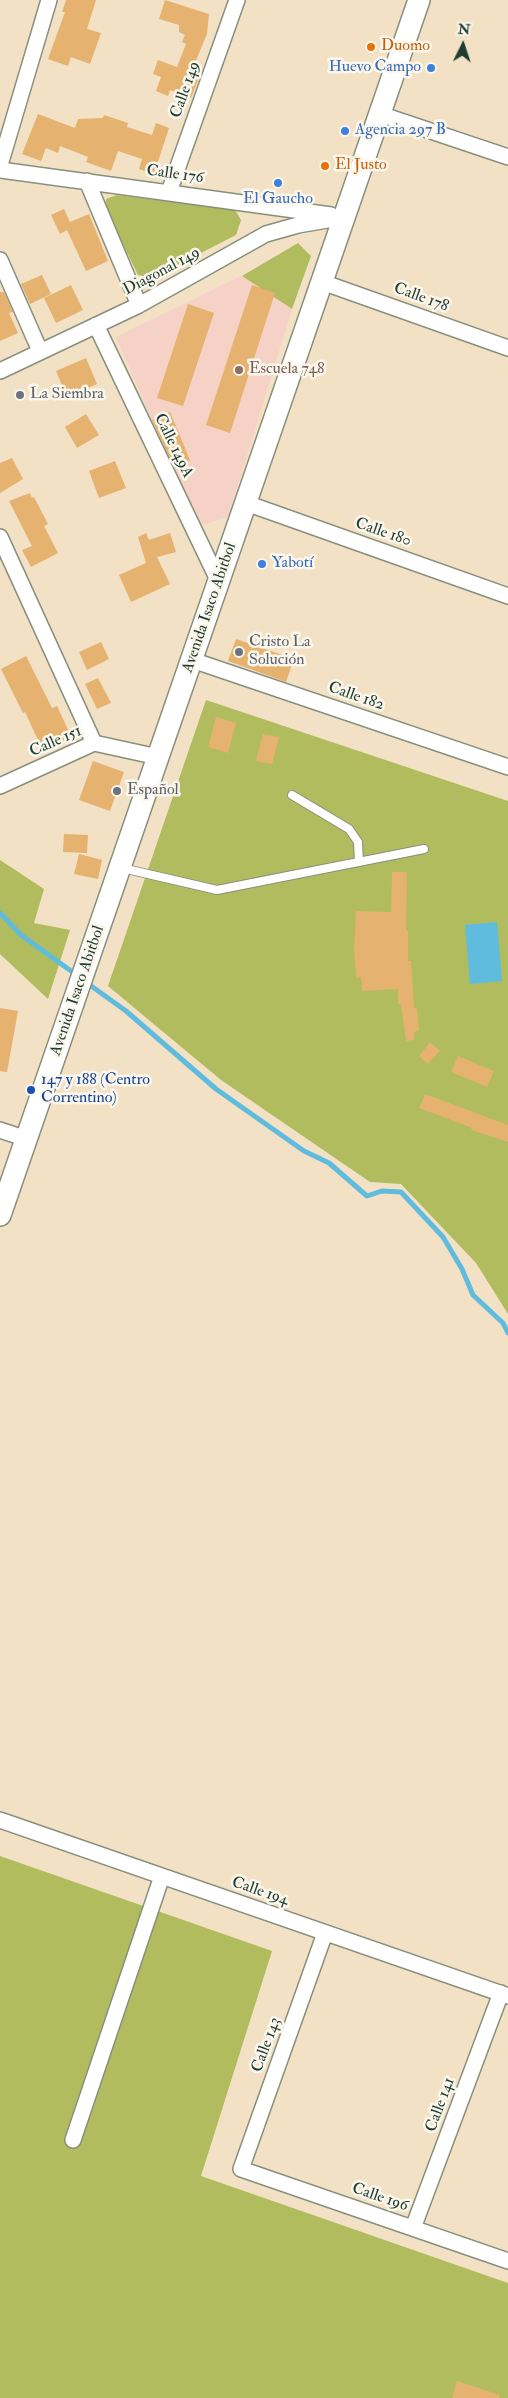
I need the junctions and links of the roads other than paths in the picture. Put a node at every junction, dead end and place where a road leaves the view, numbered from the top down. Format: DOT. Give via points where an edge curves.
graph roads {
  1 [pos="49,0"];
  2 [pos="237,0"];
  3 [pos="419,0"];
  4 [pos="380,114"];
  5 [pos="508,157"];
  6 [pos="0,165"];
  7 [pos="0,170"];
  8 [pos="87,181"];
  9 [pos="168,192"];
  10 [pos="345,217"];
  11 [pos="0,260"];
  12 [pos="322,282"];
  13 [pos="139,305"];
  14 [pos="96,325"];
  15 [pos="508,348"];
  16 [pos="40,352"];
  17 [pos="0,371"];
  18 [pos="246,503"];
  19 [pos="0,536"];
  20 [pos="219,582"];
  21 [pos="508,596"];
  22 [pos="192,660"];
  23 [pos="94,743"];
  24 [pos="158,757"];
  25 [pos="508,767"];
  26 [pos="0,786"];
  27 [pos="292,795"];
  28 [pos="424,849"];
  29 [pos="359,862"];
  30 [pos="120,867"];
  31 [pos="0,1130"];
  32 [pos="27,1139"];
  33 [pos="0,1216"];
  34 [pos="0,1820"];
  35 [pos="162,1876"];
  36 [pos="325,1933"];
  37 [pos="504,1995"];
  38 [pos="74,2140"];
  39 [pos="241,2169"];
  40 [pos="413,2228"];
  41 [pos="508,2261"];
  1 -- 6 [label="street"];
  2 -- 9 [label="street, Calle 149"];
  3 -- 4 [label="main road, Avenida Isaco Abitbol"];
  4 -- 5 [label="street"];
  4 -- 10 [label="main road, Avenida Isaco Abitbol"];
  7 -- 8 [label="street, Calle 176"];
  8 -- 9 [label="street, Calle 176"];
  8 -- 13 [label="street"];
  9 -- 10 [label="street, Calle 176"];
  10 -- 12 [label="main road, Avenida Isaco Abitbol"];
  10 -- 13 [label="street, Diagonal 149" via="266,234"];
  11 -- 16 [label="street"];
  12 -- 15 [label="street, Calle 178"];
  12 -- 18 [label="main road, Avenida Isaco Abitbol"];
  13 -- 14 [label="street, Diagonal 149"];
  14 -- 16 [label="street, Diagonal 149"];
  14 -- 20 [label="street, Calle 149A"];
  16 -- 17 [label="street, Diagonal 149"];
  18 -- 20 [label="main road, Avenida Isaco Abitbol"];
  18 -- 21 [label="street, Calle 180"];
  19 -- 23 [label="street"];
  20 -- 22 [label="main road, Avenida Isaco Abitbol"];
  22 -- 24 [label="main road, Avenida Isaco Abitbol"];
  22 -- 25 [label="street, Calle 182"];
  23 -- 24 [label="street, Calle 151"];
  23 -- 26 [label="street, Calle 151"];
  24 -- 30 [label="main road, Avenida Isaco Abitbol"];
  27 -- 29 [label="lane" via="349,829 358,842"];
  28 -- 29 [label="lane"];
  29 -- 30 [label="lane" via="217,890"];
  30 -- 32 [label="main road, Avenida Isaco Abitbol"];
  31 -- 32 [label="street"];
  32 -- 33 [label="main road, Avenida Isaco Abitbol"];
  34 -- 35 [label="street, Calle 194"];
  35 -- 36 [label="street, Calle 194"];
  35 -- 38 [label="street"];
  36 -- 37 [label="street, Calle 194"];
  36 -- 39 [label="street, Calle 143"];
  37 -- 40 [label="street, Calle 141"];
  39 -- 40 [label="street, Calle 196"];
  40 -- 41 [label="street, Calle 196"];
}
